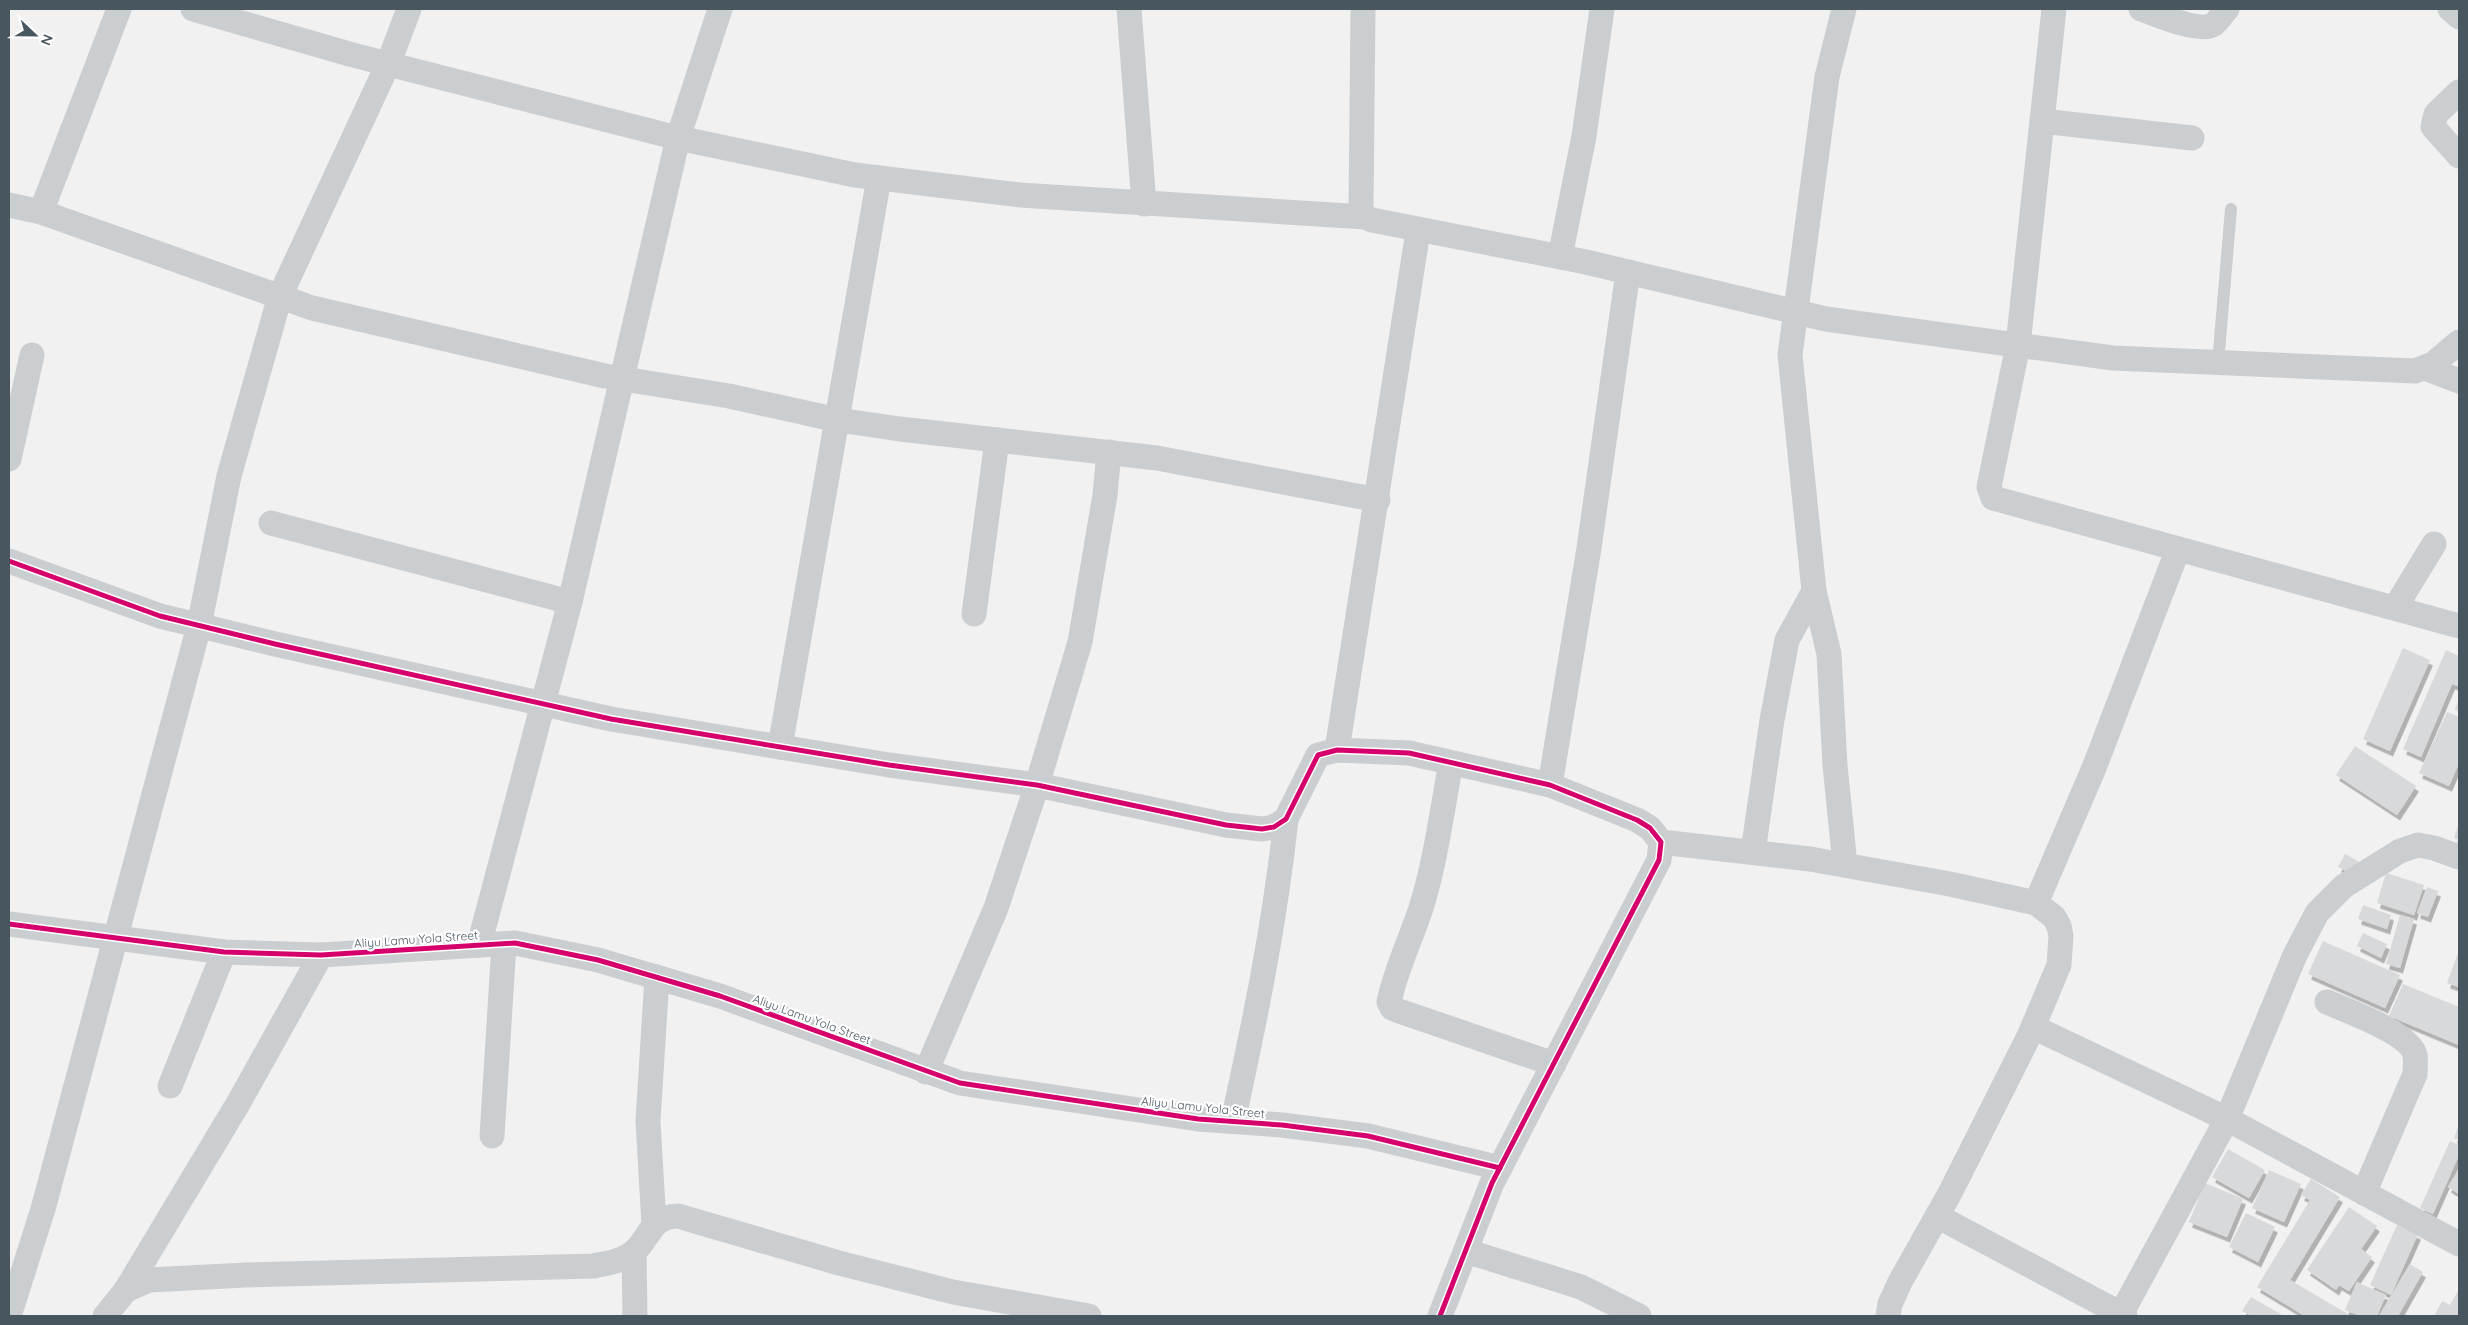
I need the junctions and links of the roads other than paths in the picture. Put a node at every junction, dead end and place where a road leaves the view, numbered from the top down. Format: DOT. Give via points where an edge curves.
graph roads {
  1 [pos="119,9"];
  2 [pos="193,9"];
  3 [pos="409,9"];
  4 [pos="720,9"];
  5 [pos="1129,9"];
  6 [pos="1363,9"];
  7 [pos="1602,9"];
  8 [pos="1844,9"];
  9 [pos="2054,9"];
  10 [pos="2141,9"];
  11 [pos="2227,9"];
  12 [pos="2450,9"];
  13 [pos="2459,17"];
  14 [pos="389,62"];
  15 [pos="2459,92"];
  16 [pos="2042,121"];
  17 [pos="678,138"];
  18 [pos="2192,138"];
  19 [pos="2459,156"];
  20 [pos="879,178"];
  21 [pos="1144,204"];
  22 [pos="9,205"];
  23 [pos="2231,209"];
  24 [pos="41,212"];
  25 [pos="1365,217"];
  26 [pos="1418,231"];
  27 [pos="1560,257"];
  28 [pos="1628,272"];
  29 [pos="280,296"];
  30 [pos="1794,311"];
  31 [pos="2459,342"];
  32 [pos="2018,345"];
  33 [pos="32,355"];
  34 [pos="2218,362"];
  35 [pos="2425,368"];
  36 [pos="621,379"];
  37 [pos="2459,381"];
  38 [pos="838,420"];
  39 [pos="997,440"];
  40 [pos="1109,452"];
  41 [pos="9,459"];
  42 [pos="1378,500"];
  43 [pos="271,523"];
  44 [pos="2434,544"];
  45 [pos="2178,549"];
  46 [pos="9,561"];
  47 [pos="1814,591"];
  48 [pos="570,602"];
  49 [pos="2395,608"];
  50 [pos="974,614"];
  51 [pos="199,626"];
  52 [pos="2459,626"];
  53 [pos="544,704"];
  54 [pos="780,747"];
  55 [pos="1337,750"];
  56 [pos="1451,763"];
  57 [pos="1037,785"];
  58 [pos="1550,785"];
  59 [pos="1286,819"];
  60 [pos="1661,842"];
  61 [pos="1753,852"];
  62 [pos="2459,857"];
  63 [pos="1846,865"];
  64 [pos="2036,903"];
  65 [pos="9,924"];
  66 [pos="114,938"];
  67 [pos="504,944"];
  68 [pos="479,945"];
  69 [pos="224,952"];
  70 [pos="321,956"];
  71 [pos="657,977"];
  72 [pos="2327,1002"];
  73 [pos="2032,1026"];
  74 [pos="1554,1064"];
  75 [pos="926,1072"];
  76 [pos="170,1086"];
  77 [pos="2227,1119"];
  78 [pos="1233,1121"];
  79 [pos="492,1136"];
  80 [pos="1500,1168"];
  81 [pos="2364,1194"];
  82 [pos="1937,1216"];
  83 [pos="654,1225"];
  84 [pos="2459,1244"];
  85 [pos="1466,1251"];
  86 [pos="634,1252"];
  87 [pos="126,1290"];
  88 [pos="9,1316"];
  89 [pos="105,1316"];
  90 [pos="635,1316"];
  91 [pos="1089,1316"];
  92 [pos="1440,1316"];
  93 [pos="1639,1316"];
  94 [pos="1888,1316"];
  95 [pos="2122,1316"];
  1 -- 24 [label="street"];
  2 -- 14 [label="street" via="353,55"];
  3 -- 14 [label="street"];
  4 -- 17 [label="street"];
  5 -- 21 [label="street"];
  6 -- 25 [label="street" via="1361,211"];
  7 -- 27 [label="street" via="1584,136"];
  8 -- 30 [label="street" via="1827,77"];
  9 -- 16 [label="street"];
  10 -- 11 [label="street" via="2204,27 2213,24"];
  12 -- 13 [label="street"];
  14 -- 17 [label="street"];
  14 -- 29 [label="street"];
  15 -- 19 [label="street" via="2433,119 2433,127"];
  16 -- 18 [label="street"];
  16 -- 32 [label="street"];
  17 -- 20 [label="street"];
  17 -- 36 [label="street"];
  20 -- 21 [label="street" via="1020,195"];
  20 -- 38 [label="street"];
  21 -- 25 [label="street"];
  22 -- 24 [label="street"];
  23 -- 34 [label="lane"];
  24 -- 29 [label="street"];
  25 -- 26 [label="street"];
  26 -- 27 [label="street"];
  26 -- 42 [label="street"];
  27 -- 28 [label="street"];
  28 -- 30 [label="street"];
  28 -- 58 [label="street" via="1590,548"];
  29 -- 36 [label="street" via="312,308"];
  29 -- 51 [label="street" via="229,476"];
  30 -- 32 [label="street" via="1826,319"];
  30 -- 47 [label="street" via="1790,355"];
  31 -- 35 [label="street"];
  32 -- 34 [label="street" via="2113,358"];
  32 -- 45 [label="street" via="1989,487 1994,498"];
  33 -- 41 [label="street"];
  34 -- 35 [label="street" via="2416,371"];
  35 -- 37 [label="street"];
  36 -- 38 [label="street" via="729,396"];
  36 -- 48 [label="street"];
  38 -- 39 [label="street"];
  38 -- 54 [label="street"];
  39 -- 40 [label="street"];
  39 -- 50 [label="street"];
  40 -- 42 [label="street" via="1157,458"];
  40 -- 57 [label="street" via="1104,503 1080,642"];
  42 -- 55 [label="street"];
  43 -- 48 [label="street"];
  44 -- 49 [label="street"];
  45 -- 49 [label="street"];
  45 -- 64 [label="street" via="2094,768"];
  46 -- 51 [label="street" via="160,616"];
  47 -- 61 [label="street" via="1786,640"];
  47 -- 63 [label="street" via="1829,654 1835,765"];
  48 -- 53 [label="street"];
  49 -- 52 [label="street"];
  51 -- 53 [label="street"];
  51 -- 66 [label="street"];
  53 -- 54 [label="street" via="611,719"];
  53 -- 68 [label="street"];
  54 -- 57 [label="street"];
  55 -- 56 [label="street" via="1408,753"];
  55 -- 59 [label="street" via="1318,755"];
  56 -- 58 [label="street"];
  56 -- 74 [label="street" via="1422,905 1389,1002 1399,1011"];
  57 -- 59 [label="street" via="1226,825 1274,828"];
  57 -- 75 [label="street" via="996,908"];
  58 -- 60 [label="street" via="1637,820 1650,828"];
  59 -- 78 [label="street" via="1278,896 1265,971"];
  60 -- 61 [label="street"];
  60 -- 74 [label="street" via="1659,860"];
  61 -- 63 [label="street"];
  62 -- 77 [label="street" via="2418,846 2400,851 2344,886 2317,913 2295,956"];
  63 -- 64 [label="street"];
  64 -- 73 [label="street" via="2054,917 2061,936 2059,964"];
  65 -- 66 [label="street, Aliyu Lamu Yola Street"];
  66 -- 69 [label="street, Aliyu Lamu Yola Street"];
  66 -- 88 [label="street" via="44,1208"];
  67 -- 68 [label="street, Aliyu Lamu Yola Street"];
  67 -- 71 [label="street, Aliyu Lamu Yola Street" via="515,943 598,960"];
  67 -- 79 [label="street"];
  68 -- 70 [label="street, Aliyu Lamu Yola Street"];
  69 -- 70 [label="street, Aliyu Lamu Yola Street"];
  69 -- 76 [label="street"];
  70 -- 87 [label="street" via="239,1102"];
  71 -- 75 [label="street, Aliyu Lamu Yola Street" via="720,996"];
  71 -- 83 [label="street" via="648,1122"];
  72 -- 81 [label="street" via="2408,1042 2415,1055 2415,1074"];
  73 -- 77 [label="street"];
  73 -- 82 [label="street"];
  74 -- 80 [label="street"];
  75 -- 78 [label="street, Aliyu Lamu Yola Street" via="1002,1091 1198,1119"];
  77 -- 81 [label="street"];
  77 -- 95 [label="street"];
  78 -- 80 [label="street, Aliyu Lamu Yola Street" via="1368,1136"];
  80 -- 85 [label="street"];
  81 -- 84 [label="street"];
  82 -- 94 [label="street" via="1900,1282"];
  82 -- 95 [label="street"];
  83 -- 86 [label="street"];
  83 -- 91 [label="street" via="665,1216 678,1216 838,1263 953,1292"];
  85 -- 92 [label="street"];
  85 -- 93 [label="street" via="1581,1287"];
  86 -- 87 [label="street" via="594,1266 246,1275 149,1280"];
  86 -- 90 [label="street"];
  87 -- 89 [label="street"];
}
